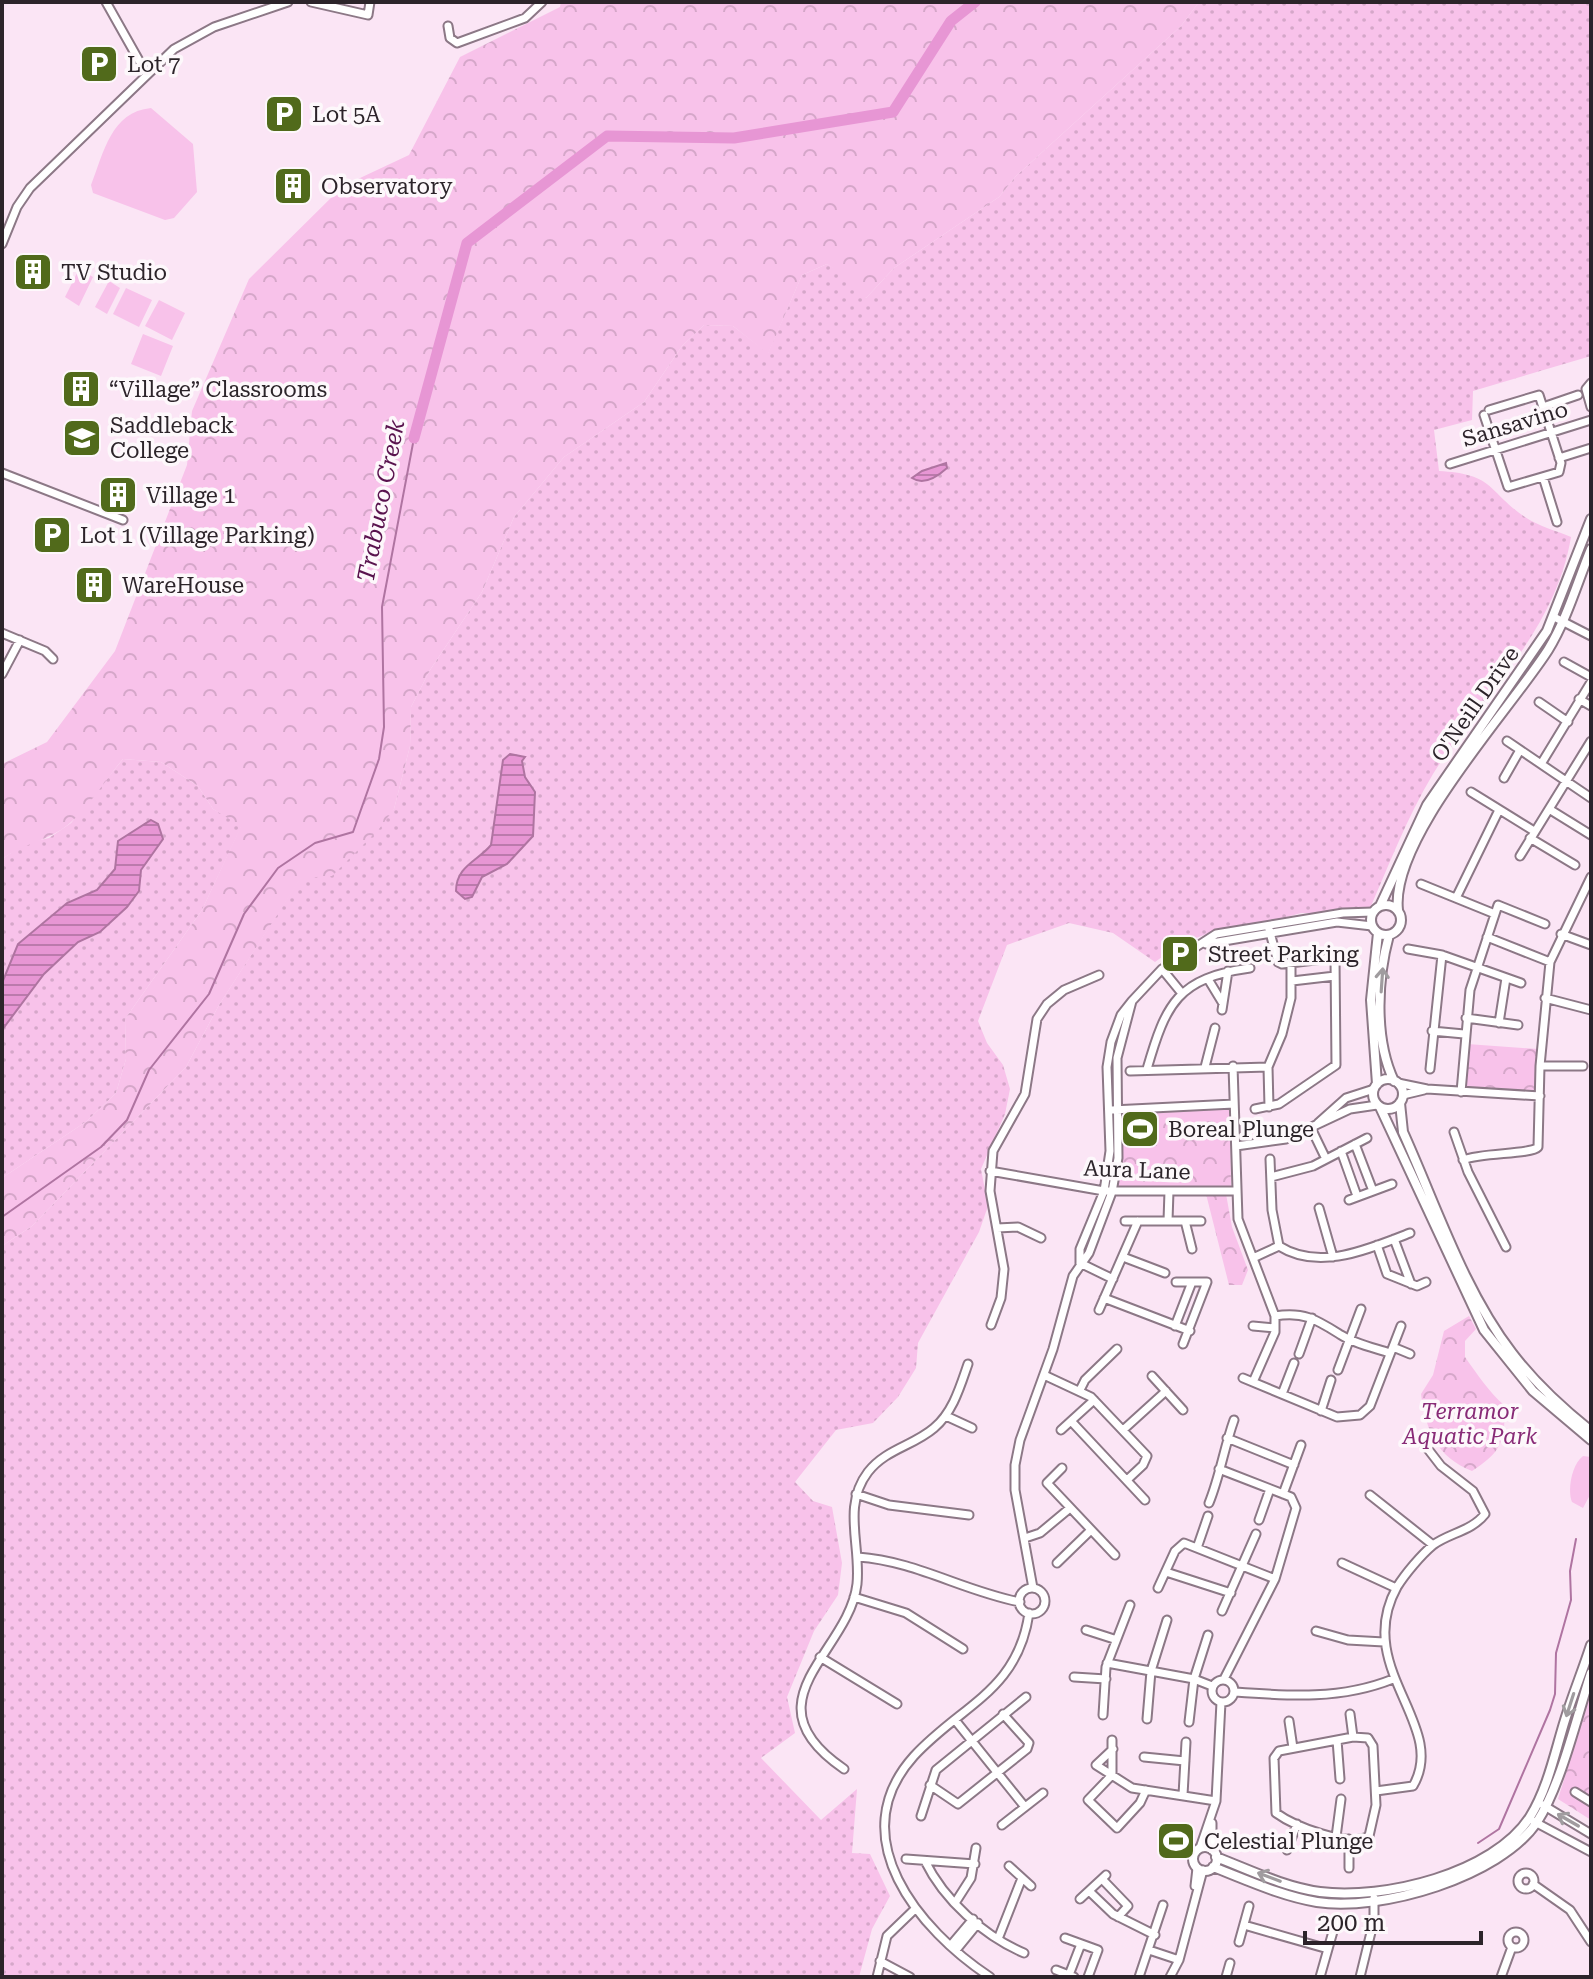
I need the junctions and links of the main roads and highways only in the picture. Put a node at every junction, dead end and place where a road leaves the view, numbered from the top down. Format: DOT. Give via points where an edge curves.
graph roads {
  1 [pos="1591,519"];
  2 [pos="1591,549"];
  3 [pos="1558,619"];
  4 [pos="1376,909"];
  5 [pos="1398,910"];
  6 [pos="1375,930"];
  7 [pos="1389,935"];
  8 [pos="1396,1082"];
  9 [pos="1376,1086"];
  10 [pos="1402,1099"];
  11 [pos="1379,1106"];
  12 [pos="1591,1431"];
  13 [pos="1591,1440"];
  14 [pos="1591,1645"];
  15 [pos="1591,1673"];
  16 [pos="1541,1804"];
  17 [pos="1214,1858"];
  1 -- 3 [label="main road, O'Neill Drive"];
  2 -- 3 [label="main road, O'Neill Drive"];
  3 -- 4 [label="main road, O'Neill Drive" via="1427,805"];
  3 -- 5 [label="main road, O'Neill Drive" via="1528,679 1444,795 1417,842 1399,888"];
  4 -- 5 [label="main road" via="1389,905"];
  4 -- 6 [label="main road, O'Neill Drive"];
  5 -- 7 [label="main road, O'Neill Drive" via="1401,925"];
  6 -- 7 [label="main road"];
  6 -- 9 [label="main road, O'Neill Drive" via="1371,1000"];
  8 -- 7 [label="main road, O'Neill Drive, one-way" via="1384,1048 1381,1004"];
  8 -- 9 [label="main road" via="1385,1080"];
  8 -- 10 [label="main road, O'Neill Drive"];
  9 -- 11 [label="main road, O'Neill Drive"];
  10 -- 11 [label="main road" via="1392,1109"];
  10 -- 12 [label="main road, O'Neill Drive" via="1403,1132 1483,1308 1536,1382"];
  11 -- 13 [label="main road, O'Neill Drive" via="1484,1330 1533,1391"];
  14 -- 16 [label="main road, one-way"];
  15 -- 16 [label="main road"];
  16 -- 17 [label="main road" via="1511,1850 1476,1872 1338,1904 1306,1900"];
  17 -- 17 [label="main road" via="1200,1848 1193,1857 1200,1869"];
}
